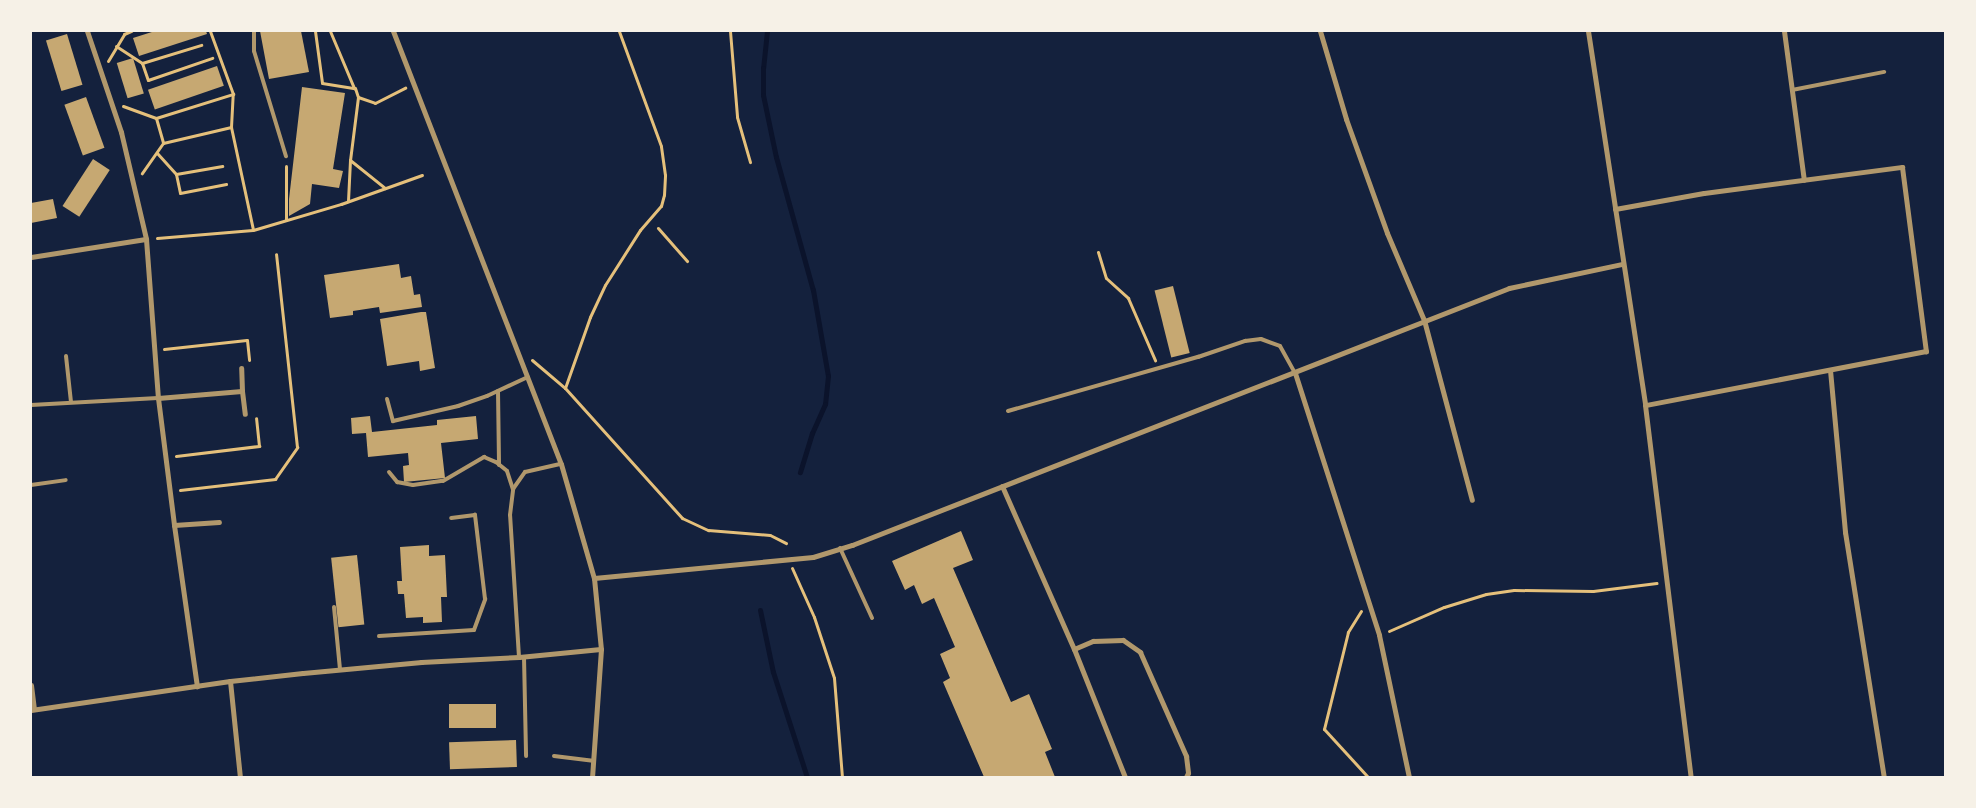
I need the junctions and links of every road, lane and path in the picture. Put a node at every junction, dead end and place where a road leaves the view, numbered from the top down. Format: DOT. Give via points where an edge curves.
graph roads {
  1 [pos="87,31"];
  2 [pos="131,31"];
  3 [pos="210,31"];
  4 [pos="254,31"];
  5 [pos="315,31"];
  6 [pos="330,31"];
  7 [pos="394,31"];
  8 [pos="618,31"];
  9 [pos="730,31"];
  10 [pos="1320,31"];
  11 [pos="1588,31"];
  12 [pos="1784,31"];
  13 [pos="123,32"];
  14 [pos="201,45"];
  15 [pos="116,46"];
  16 [pos="212,58"];
  17 [pos="142,62"];
  18 [pos="99,65"];
  19 [pos="1884,72"];
  20 [pos="414,84"];
  21 [pos="355,88"];
  22 [pos="1792,90"];
  23 [pos="233,94"];
  24 [pos="358,97"];
  25 [pos="113,109"];
  26 [pos="156,118"];
  27 [pos="231,127"];
  28 [pos="164,143"];
  29 [pos="157,153"];
  30 [pos="286,156"];
  31 [pos="350,160"];
  32 [pos="750,162"];
  33 [pos="222,166"];
  34 [pos="176,174"];
  35 [pos="422,175"];
  36 [pos="132,177"];
  37 [pos="1804,180"];
  38 [pos="226,184"];
  39 [pos="385,188"];
  40 [pos="348,201"];
  41 [pos="1615,209"];
  42 [pos="286,220"];
  43 [pos="658,228"];
  44 [pos="252,230"];
  45 [pos="146,239"];
  46 [pos="1098,252"];
  47 [pos="276,254"];
  48 [pos="31,257"];
  49 [pos="687,261"];
  50 [pos="1622,264"];
  51 [pos="1424,320"];
  52 [pos="517,348"];
  53 [pos="66,356"];
  54 [pos="242,368"];
  55 [pos="1158,369"];
  56 [pos="1830,370"];
  57 [pos="1295,373"];
  58 [pos="528,377"];
  59 [pos="565,388"];
  60 [pos="242,391"];
  61 [pos="498,391"];
  62 [pos="158,398"];
  63 [pos="388,399"];
  64 [pos="71,402"];
  65 [pos="31,404"];
  66 [pos="1645,404"];
  67 [pos="1008,411"];
  68 [pos="245,414"];
  69 [pos="561,464"];
  70 [pos="499,465"];
  71 [pos="389,472"];
  72 [pos="66,480"];
  73 [pos="31,485"];
  74 [pos="1002,486"];
  75 [pos="513,489"];
  76 [pos="169,491"];
  77 [pos="1472,500"];
  78 [pos="450,518"];
  79 [pos="219,522"];
  80 [pos="174,525"];
  81 [pos="786,543"];
  82 [pos="840,548"];
  83 [pos="790,560"];
  84 [pos="594,578"];
  85 [pos="1667,582"];
  86 [pos="1365,604"];
  87 [pos="334,607"];
  88 [pos="872,618"];
  89 [pos="1379,635"];
  90 [pos="379,636"];
  91 [pos="1074,649"];
  92 [pos="600,650"];
  93 [pos="521,657"];
  94 [pos="340,669"];
  95 [pos="230,681"];
  96 [pos="31,685"];
  97 [pos="197,686"];
  98 [pos="33,710"];
  99 [pos="526,756"];
  100 [pos="554,756"];
  101 [pos="593,761"];
  102 [pos="240,777"];
  103 [pos="592,777"];
  104 [pos="842,777"];
  105 [pos="1125,777"];
  106 [pos="1186,777"];
  107 [pos="1368,777"];
  108 [pos="1409,777"];
  109 [pos="1691,777"];
  110 [pos="1884,777"];
  1 -- 18 [label="street"];
  2 -- 13 [label="path"];
  3 -- 23 [label="path"];
  4 -- 30 [label="lane" via="254,52"];
  5 -- 21 [label="path" via="322,83"];
  6 -- 21 [label="path"];
  7 -- 20 [label="street"];
  8 -- 59 [label="path" via="660,146 665,175 664,195 653,217 640,230 605,285"];
  9 -- 32 [label="path" via="737,117"];
  10 -- 51 [label="street" via="1346,119 1387,233"];
  11 -- 41 [label="street"];
  12 -- 22 [label="street"];
  13 -- 15 [label="path"];
  14 -- 17 [label="path"];
  15 -- 17 [label="path"];
  15 -- 18 [label="path" via="108,62"];
  16 -- 17 [label="path" via="148,80"];
  18 -- 25 [label="street"];
  19 -- 22 [label="lane"];
  20 -- 24 [label="path" via="375,103"];
  20 -- 52 [label="street"];
  21 -- 24 [label="path"];
  22 -- 37 [label="street"];
  23 -- 26 [label="path"];
  23 -- 27 [label="path"];
  24 -- 31 [label="path"];
  25 -- 26 [label="path" via="122,106"];
  25 -- 36 [label="street"];
  26 -- 28 [label="path"];
  27 -- 28 [label="path"];
  27 -- 44 [label="path"];
  28 -- 29 [label="path"];
  29 -- 34 [label="path"];
  29 -- 36 [label="path" via="142,173"];
  30 -- 42 [label="path"];
  31 -- 39 [label="path"];
  31 -- 40 [label="path"];
  33 -- 34 [label="path"];
  34 -- 38 [label="path" via="180,193"];
  35 -- 39 [label="path"];
  36 -- 45 [label="street"];
  37 -- 41 [label="street"];
  37 -- 56 [label="street" via="1902,167 1926,351"];
  39 -- 40 [label="path"];
  40 -- 42 [label="path"];
  41 -- 50 [label="street"];
  42 -- 44 [label="path"];
  43 -- 49 [label="path"];
  44 -- 45 [label="path"];
  45 -- 48 [label="street"];
  45 -- 62 [label="street"];
  46 -- 55 [label="path" via="1106,278 1128,298"];
  47 -- 76 [label="path" via="297,446 275,479"];
  50 -- 51 [label="street" via="1509,288"];
  50 -- 66 [label="street"];
  51 -- 57 [label="street"];
  51 -- 77 [label="street"];
  52 -- 58 [label="street"];
  52 -- 59 [label="path"];
  53 -- 64 [label="lane"];
  54 -- 60 [label="street"];
  55 -- 57 [label="lane" via="1245,341 1261,340 1280,346"];
  55 -- 67 [label="lane"];
  56 -- 66 [label="street"];
  56 -- 110 [label="street" via="1845,532"];
  57 -- 74 [label="street"];
  57 -- 89 [label="street"];
  58 -- 61 [label="lane"];
  58 -- 69 [label="street"];
  59 -- 81 [label="path" via="682,518 708,530 770,536"];
  60 -- 62 [label="street"];
  60 -- 68 [label="street"];
  61 -- 63 [label="lane" via="458,406 393,421"];
  61 -- 70 [label="lane"];
  62 -- 64 [label="lane"];
  62 -- 76 [label="street"];
  64 -- 65 [label="lane"];
  66 -- 85 [label="street"];
  69 -- 75 [label="lane" via="525,472"];
  69 -- 84 [label="street"];
  70 -- 71 [label="lane" via="484,457 443,481 413,485 397,482"];
  70 -- 75 [label="lane" via="507,471"];
  72 -- 73 [label="lane"];
  74 -- 82 [label="street"];
  74 -- 91 [label="street"];
  75 -- 93 [label="lane" via="510,515"];
  76 -- 80 [label="street"];
  78 -- 90 [label="lane" via="475,515 485,599 474,630"];
  79 -- 80 [label="street"];
  80 -- 97 [label="street"];
  82 -- 83 [label="street"];
  82 -- 88 [label="lane"];
  83 -- 84 [label="street"];
  83 -- 104 [label="path" via="794,576 814,617 834,678"];
  84 -- 92 [label="street"];
  85 -- 89 [label="path" via="1593,591 1514,590 1486,594 1444,607"];
  85 -- 109 [label="street"];
  86 -- 107 [label="path" via="1348,632 1324,729"];
  87 -- 94 [label="lane"];
  89 -- 108 [label="street"];
  91 -- 105 [label="street"];
  91 -- 106 [label="street" via="1093,641 1123,640 1140,652 1186,756"];
  92 -- 93 [label="street"];
  92 -- 101 [label="street"];
  93 -- 94 [label="street"];
  93 -- 99 [label="lane"];
  94 -- 95 [label="street"];
  95 -- 97 [label="street"];
  95 -- 102 [label="street"];
  96 -- 98 [label="street"];
  97 -- 98 [label="street"];
  100 -- 101 [label="lane"];
  101 -- 103 [label="street"];
}
